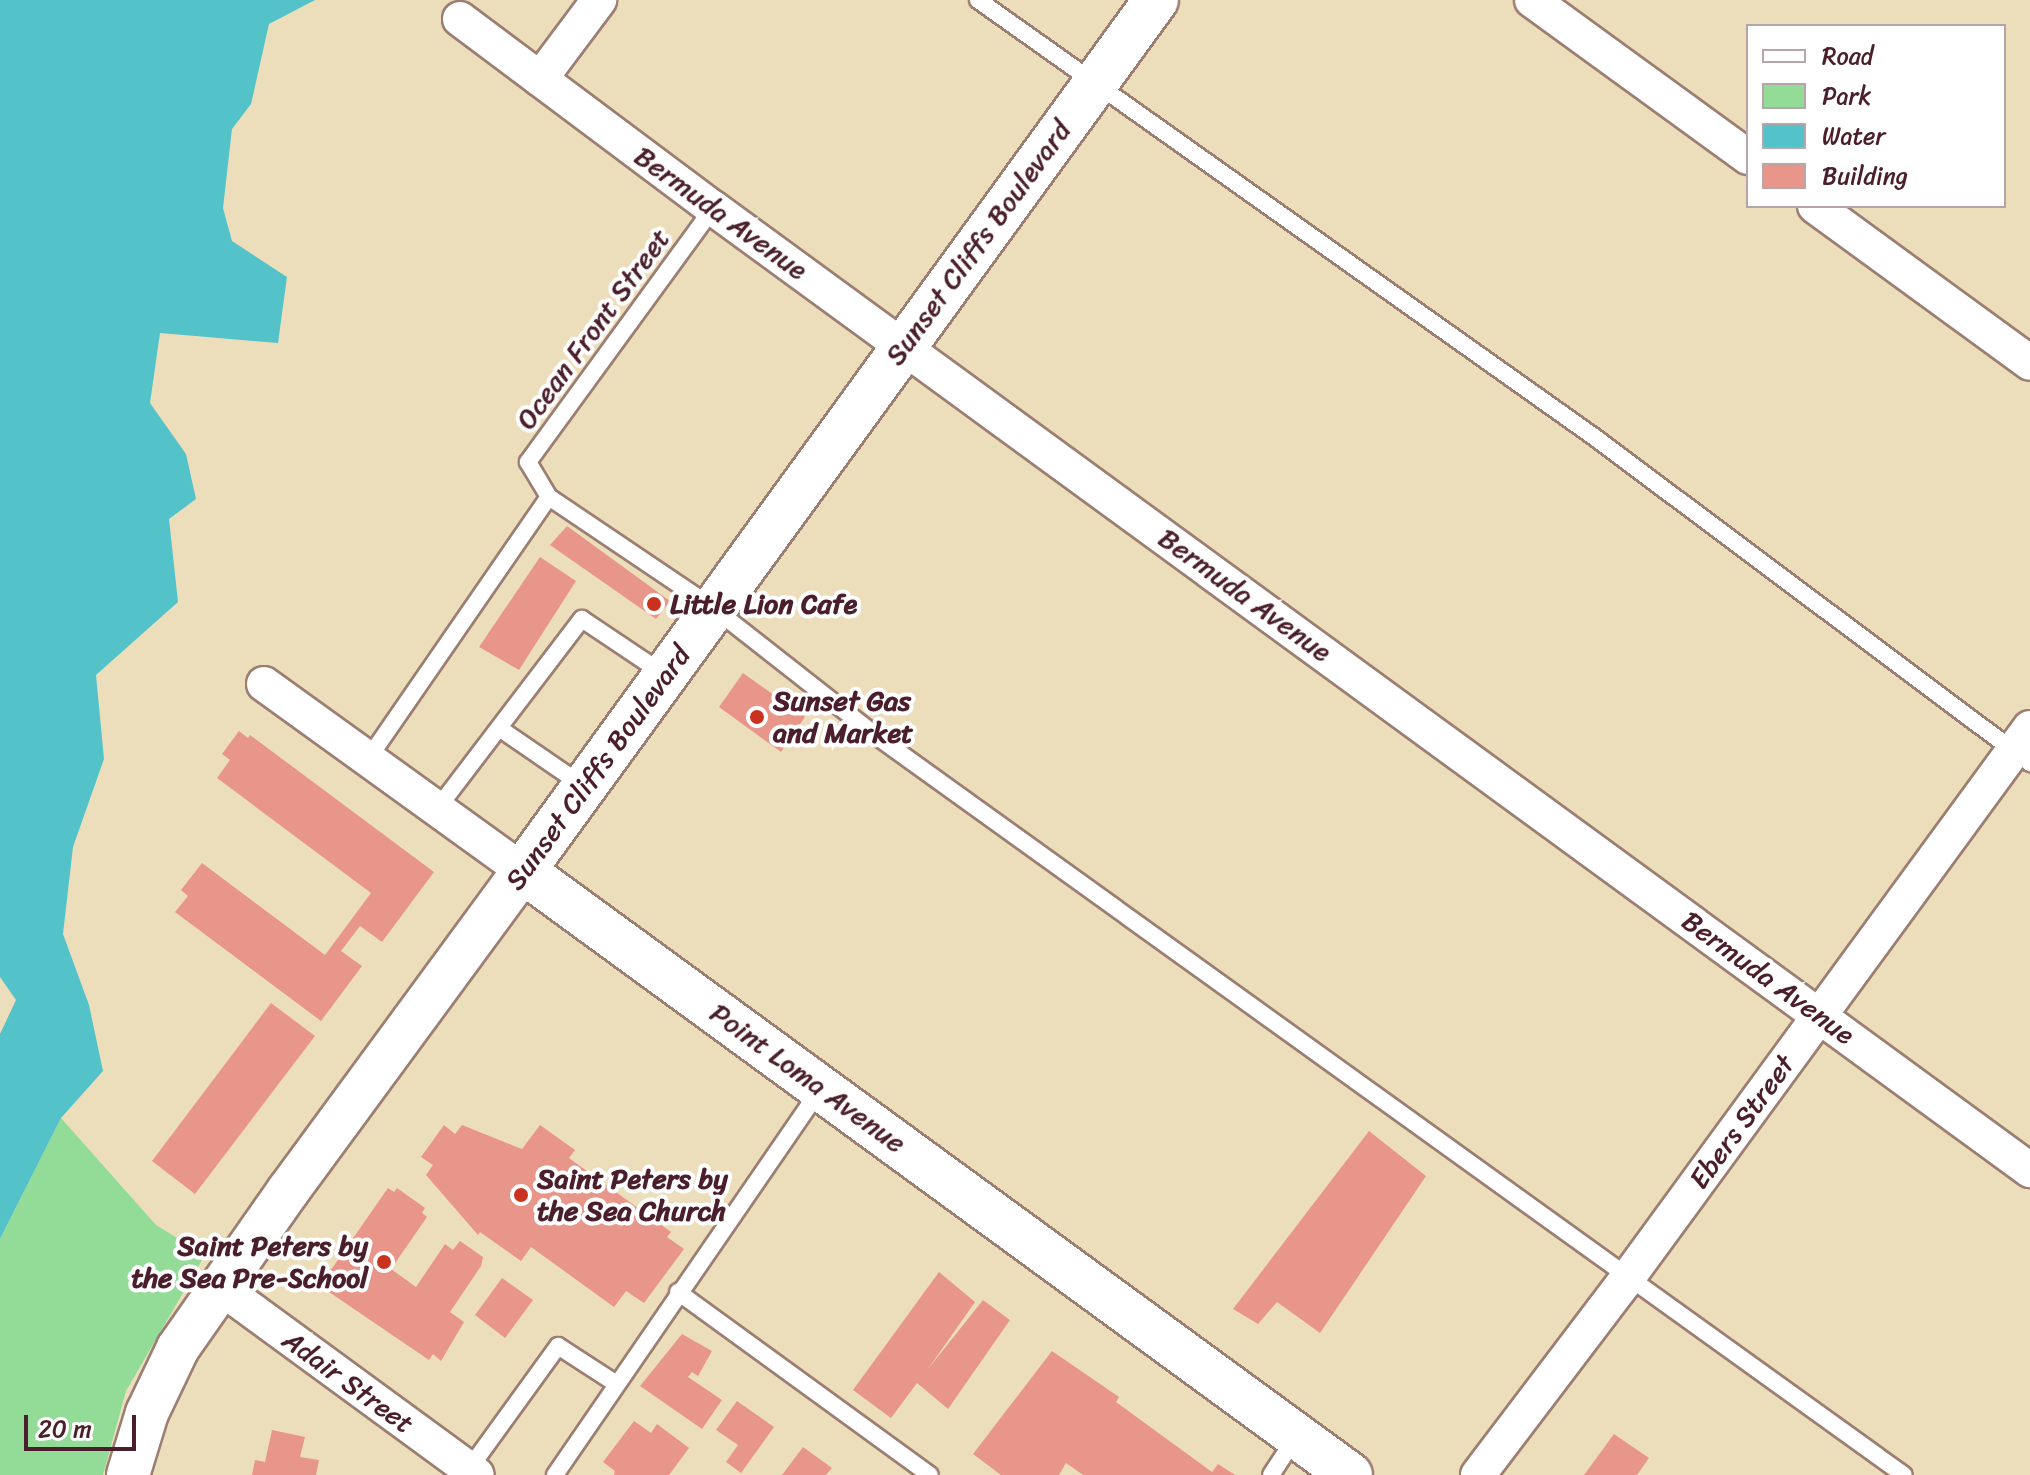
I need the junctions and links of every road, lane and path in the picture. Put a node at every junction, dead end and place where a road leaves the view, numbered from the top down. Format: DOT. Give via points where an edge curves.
graph roads {
  1 [pos="599,0"];
  2 [pos="978,0"];
  3 [pos="1156,0"];
  4 [pos="1532,0"];
  5 [pos="460,19"];
  6 [pos="540,79"];
  7 [pos="1095,81"];
  8 [pos="1746,156"];
  9 [pos="713,208"];
  10 [pos="1818,208"];
  11 [pos="902,347"];
  12 [pos="2030,363"];
  13 [pos="549,497"];
  14 [pos="712,607"];
  15 [pos="665,675"];
  16 [pos="264,684"];
  17 [pos="499,728"];
  18 [pos="2024,747"];
  19 [pos="368,759"];
  20 [pos="583,786"];
  21 [pos="437,809"];
  22 [pos="523,871"];
  23 [pos="1820,1015"];
  24 [pos="821,1087"];
  25 [pos="2030,1170"];
  26 [pos="1629,1276"];
  27 [pos="220,1287"];
  28 [pos="678,1292"];
  29 [pos="615,1383"];
  30 [pos="1297,1436"];
  31 [pos="473,1472"];
  32 [pos="128,1475"];
  33 [pos="555,1475"];
  34 [pos="930,1475"];
  35 [pos="1271,1475"];
  36 [pos="1350,1475"];
  37 [pos="1478,1475"];
  38 [pos="1904,1475"];
  1 -- 6 [label="street"];
  2 -- 7 [label="lane"];
  3 -- 7 [label="main road, Sunset Cliffs Boulevard"];
  4 -- 8 [label="street"];
  5 -- 6 [label="street, Bermuda Avenue"];
  6 -- 9 [label="street, Bermuda Avenue"];
  7 -- 11 [label="main road, Sunset Cliffs Boulevard"];
  7 -- 18 [label="lane"];
  9 -- 11 [label="street, Bermuda Avenue"];
  9 -- 13 [label="lane, Ocean Front Street" via="528,462"];
  10 -- 12 [label="street"];
  11 -- 14 [label="main road, Sunset Cliffs Boulevard"];
  11 -- 23 [label="street, Bermuda Avenue"];
  13 -- 14 [label="lane"];
  13 -- 19 [label="lane"];
  14 -- 15 [label="main road, Sunset Cliffs Boulevard"];
  14 -- 26 [label="lane" via="879,738"];
  15 -- 17 [label="lane" via="582,619"];
  15 -- 20 [label="main road, Sunset Cliffs Boulevard"];
  16 -- 19 [label="street, Point Loma Avenue"];
  17 -- 20 [label="lane"];
  17 -- 21 [label="lane"];
  18 -- 23 [label="street, Ebers Street"];
  19 -- 21 [label="street, Point Loma Avenue"];
  20 -- 22 [label="main road, Sunset Cliffs Boulevard"];
  21 -- 22 [label="street, Point Loma Avenue"];
  22 -- 24 [label="main road, Point Loma Avenue"];
  22 -- 27 [label="street, Sunset Cliffs Boulevard"];
  23 -- 25 [label="street, Bermuda Avenue"];
  23 -- 26 [label="street, Ebers Street"];
  24 -- 28 [label="lane"];
  24 -- 30 [label="main road, Point Loma Avenue"];
  26 -- 37 [label="street, Ebers Street"];
  26 -- 38 [label="lane"];
  27 -- 31 [label="street, Adair Street"];
  27 -- 32 [label="street, Sunset Cliffs Boulevard" via="178,1348 147,1413"];
  28 -- 29 [label="lane"];
  28 -- 34 [label="lane"];
  29 -- 31 [label="lane" via="558,1346"];
  29 -- 33 [label="lane"];
  30 -- 35 [label="lane"];
  30 -- 36 [label="main road, Point Loma Avenue"];
}
